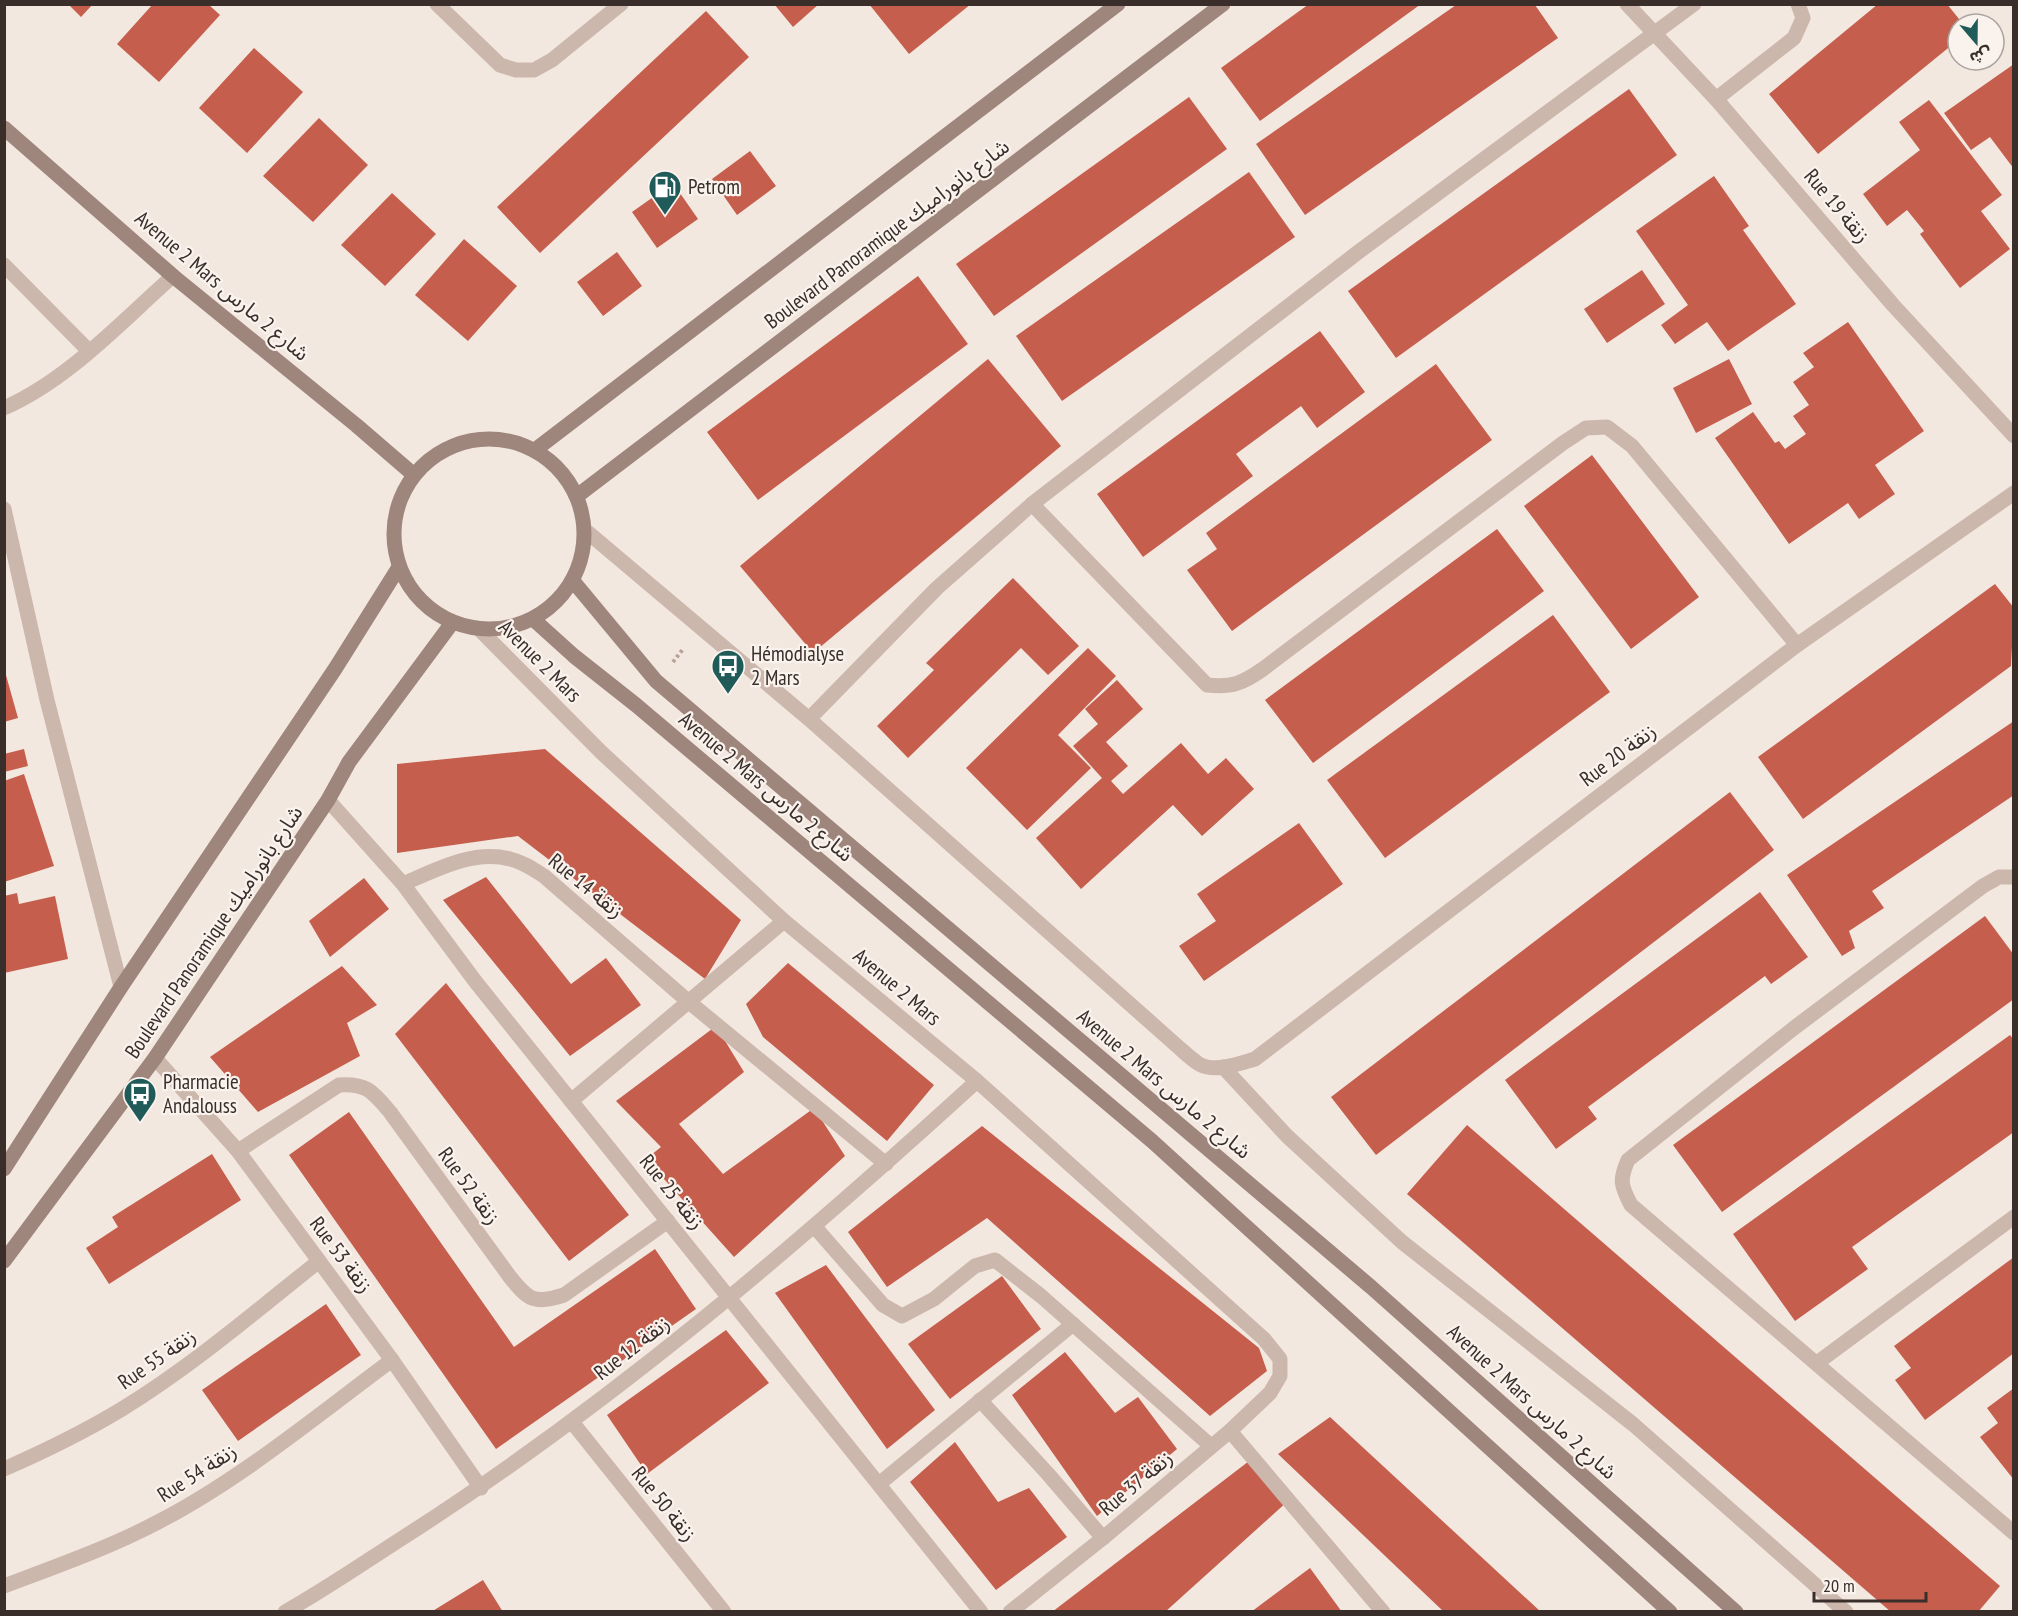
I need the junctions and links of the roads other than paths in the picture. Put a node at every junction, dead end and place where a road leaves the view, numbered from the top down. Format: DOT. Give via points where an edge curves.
graph roads {
  1 [pos="437,4"];
  2 [pos="621,4"];
  3 [pos="1118,4"];
  4 [pos="1222,4"];
  5 [pos="1627,4"];
  6 [pos="1694,4"];
  7 [pos="1798,4"];
  8 [pos="1654,34"];
  9 [pos="1716,99"];
  10 [pos="4,128"];
  11 [pos="4,265"];
  12 [pos="173,276"];
  13 [pos="89,351"];
  14 [pos="4,408"];
  15 [pos="2013,436"];
  16 [pos="535,450"];
  17 [pos="414,475"];
  18 [pos="2013,493"];
  19 [pos="577,496"];
  20 [pos="1032,504"];
  21 [pos="4,510"];
  22 [pos="585,530"];
  23 [pos="399,567"];
  24 [pos="573,581"];
  25 [pos="533,619"];
  26 [pos="452,623"];
  27 [pos="479,629"];
  28 [pos="1797,645"];
  29 [pos="808,719"];
  30 [pos="328,800"];
  31 [pos="2013,878"];
  32 [pos="403,884"];
  33 [pos="784,921"];
  34 [pos="121,987"];
  35 [pos="689,1002"];
  36 [pos="155,1058"];
  37 [pos="1223,1067"];
  38 [pos="977,1081"];
  39 [pos="571,1101"];
  40 [pos="238,1151"];
  41 [pos="886,1164"];
  42 [pos="4,1169"];
  43 [pos="2013,1216"];
  44 [pos="668,1221"];
  45 [pos="814,1226"];
  46 [pos="4,1261"];
  47 [pos="319,1261"];
  48 [pos="730,1299"];
  49 [pos="1073,1324"];
  50 [pos="392,1360"];
  51 [pos="1817,1363"];
  52 [pos="1280,1376"];
  53 [pos="980,1400"];
  54 [pos="572,1422"];
  55 [pos="1230,1431"];
  56 [pos="1211,1446"];
  57 [pos="4,1469"];
  58 [pos="879,1485"];
  59 [pos="481,1488"];
  60 [pos="2013,1533"];
  61 [pos="1103,1538"];
  62 [pos="4,1586"];
  63 [pos="285,1611"];
  64 [pos="724,1611"];
  65 [pos="981,1611"];
  66 [pos="1010,1611"];
  67 [pos="1383,1611"];
  68 [pos="1670,1611"];
  69 [pos="1736,1611"];
  70 [pos="1846,1611"];
  1 -- 2 [label="street" via="500,65 516,70 534,70 552,60"];
  3 -- 16 [label="main road, Boulevard Panoramique شارع بانوراميك"];
  4 -- 19 [label="main road, Boulevard Panoramique شارع بانوراميك"];
  5 -- 8 [label="street, Rue 19 زنقة"];
  6 -- 8 [label="street"];
  7 -- 9 [label="street" via="1803,18 1794,38"];
  8 -- 9 [label="street, Rue 19 زنقة"];
  8 -- 20 [label="street" via="1357,253"];
  9 -- 15 [label="street, Rue 19 زنقة" via="1893,305"];
  10 -- 12 [label="main road, Avenue 2 Mars شارع 2 مارس"];
  11 -- 13 [label="street"];
  12 -- 13 [label="street"];
  12 -- 17 [label="main road, Avenue 2 Mars شارع 2 مارس"];
  13 -- 14 [label="street" via="54,379"];
  16 -- 17 [label="main road" via="510,441 483,438 457,444 433,457"];
  16 -- 19 [label="main road" via="560,470"];
  17 -- 23 [label="main road" via="401,496 394,519 393,544"];
  18 -- 28 [label="street, Rue 20 زنقة"];
  19 -- 22 [label="main road"];
  20 -- 28 [label="street" via="1207,685 1222,687 1238,684 1263,669 1563,443 1586,428 1607,427 1632,446"];
  20 -- 29 [label="street" via="937,588"];
  21 -- 34 [label="street" via="47,700"];
  22 -- 24 [label="main road" via="583,557"];
  22 -- 29 [label="street"];
  23 -- 26 [label="main road" via="417,597"];
  23 -- 34 [label="main road"];
  24 -- 25 [label="main road" via="552,608"];
  24 -- 69 [label="main road, Avenue 2 Mars شارع 2 مارس" via="656,681 1371,1287"];
  25 -- 27 [label="main road" via="507,628"];
  25 -- 68 [label="main road, Avenue 2 Mars شارع 2 مارس" via="1152,1141"];
  26 -- 27 [label="main road"];
  26 -- 30 [label="main road, Boulevard Panoramique شارع بانوراميك" via="349,762"];
  27 -- 33 [label="street, Avenue 2 Mars" via="601,752"];
  28 -- 37 [label="street, Rue 20 زنقة" via="1255,1059"];
  29 -- 37 [label="street" via="1176,1046 1199,1064"];
  30 -- 32 [label="street, Rue 25 زنقة"];
  30 -- 36 [label="main road, Boulevard Panoramique شارع بانوراميك"];
  31 -- 51 [label="street" via="1999,877 1983,886 1794,1028 1628,1160 1622,1174 1622,1188 1631,1205"];
  32 -- 35 [label="street, Rue 14 زنقة" via="446,865 477,858 509,858 526,865 544,876"];
  32 -- 39 [label="street, Rue 25 زنقة"];
  33 -- 35 [label="street"];
  33 -- 38 [label="street, Avenue 2 Mars"];
  34 -- 42 [label="main road"];
  35 -- 39 [label="street"];
  35 -- 41 [label="street, Rue 14 زنقة"];
  36 -- 40 [label="street, Rue 53 زنقة"];
  36 -- 46 [label="main road, Boulevard Panoramique شارع بانوراميك"];
  37 -- 70 [label="street" via="1287,1136 1402,1242 1634,1425"];
  38 -- 41 [label="street, Rue 12 زنقة"];
  38 -- 52 [label="street, Avenue 2 Mars" via="1264,1339 1280,1359"];
  39 -- 44 [label="street, Rue 25 زنقة"];
  40 -- 44 [label="street, Rue 52 زنقة" via="339,1085 363,1086 390,1112 521,1292 532,1300 564,1295"];
  40 -- 47 [label="street, Rue 53 زنقة"];
  41 -- 45 [label="street, Rue 12 زنقة"];
  43 -- 51 [label="street"];
  44 -- 48 [label="street, Rue 25 زنقة"];
  45 -- 48 [label="street, Rue 12 زنقة"];
  45 -- 49 [label="street" via="882,1305 902,1316 934,1299 975,1266 995,1260"];
  47 -- 50 [label="street, Rue 53 زنقة"];
  47 -- 57 [label="street, Rue 55 زنقة" via="191,1362 123,1408 68,1440"];
  48 -- 54 [label="street, Rue 12 زنقة"];
  48 -- 58 [label="street, Rue 25 زنقة"];
  49 -- 53 [label="street"];
  49 -- 56 [label="street"];
  50 -- 59 [label="street, Rue 53 زنقة"];
  50 -- 62 [label="street, Rue 54 زنقة" via="230,1479 161,1521"];
  51 -- 60 [label="street"];
  52 -- 55 [label="street, Rue 37 زنقة" via="1270,1393"];
  53 -- 58 [label="street"];
  53 -- 61 [label="street"];
  54 -- 59 [label="street, Rue 12 زنقة"];
  54 -- 64 [label="street, Rue 50 زنقة"];
  55 -- 56 [label="street, Rue 37 زنقة"];
  55 -- 67 [label="street"];
  56 -- 61 [label="street, Rue 37 زنقة"];
  58 -- 65 [label="street, Rue 25 زنقة"];
  59 -- 63 [label="street, Rue 12 زنقة"];
  61 -- 66 [label="street, Rue 37 زنقة"];
}
